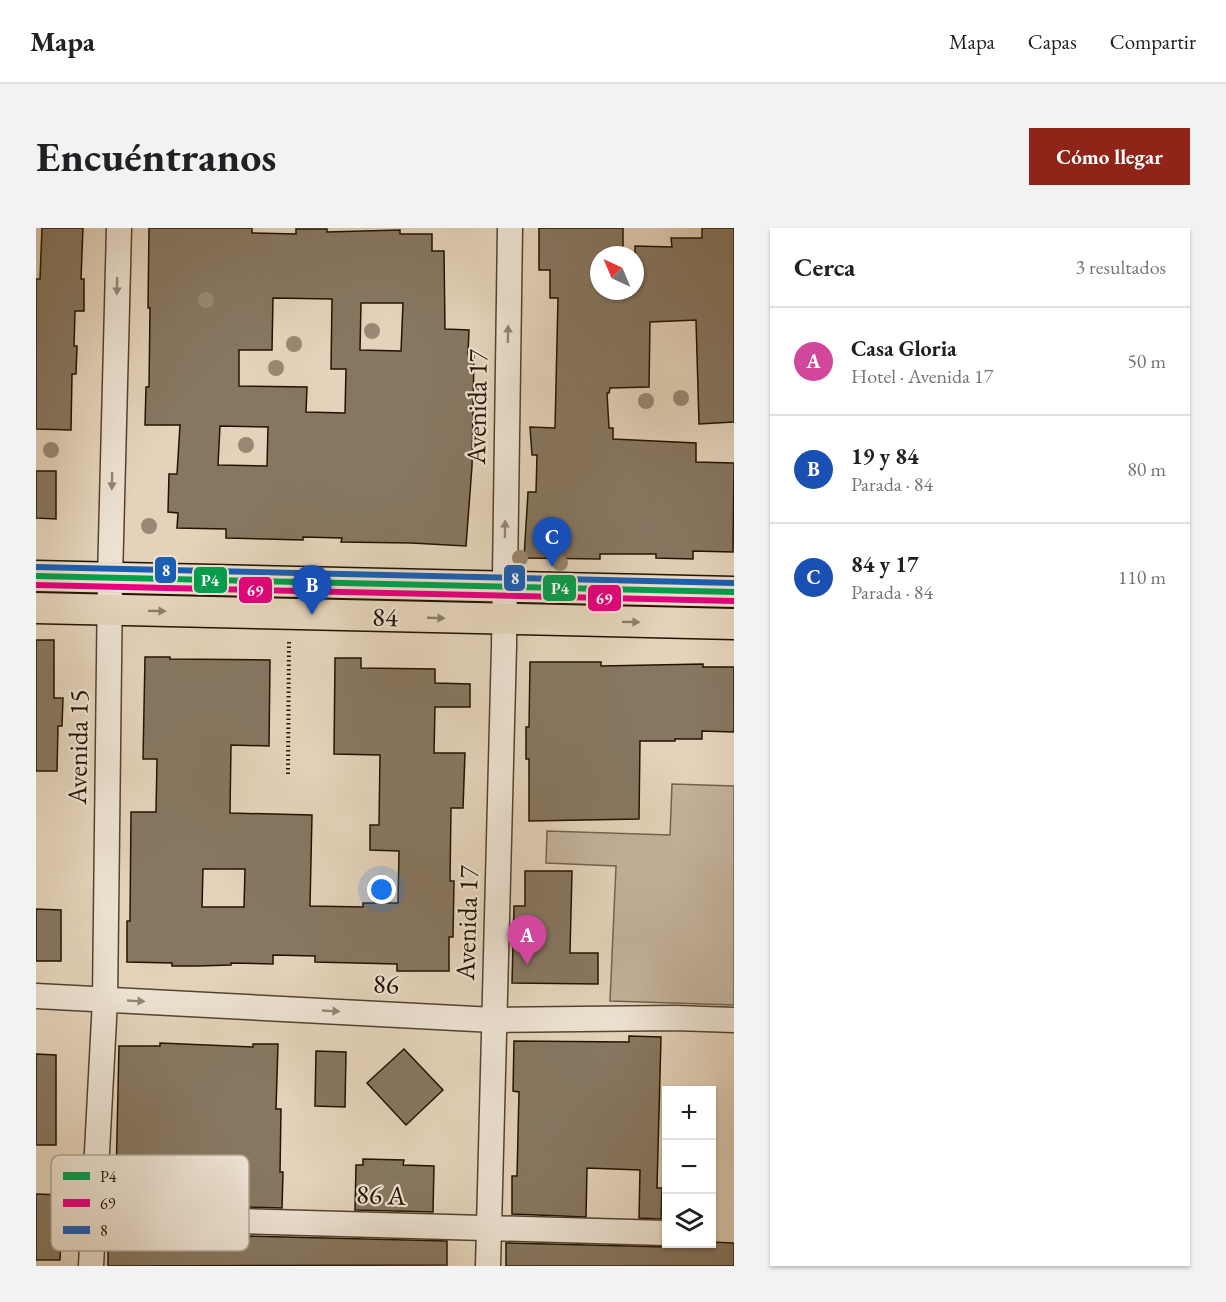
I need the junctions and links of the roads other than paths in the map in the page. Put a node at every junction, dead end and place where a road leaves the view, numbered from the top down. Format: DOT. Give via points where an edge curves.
graph roads {
  1 [pos="119,228"];
  2 [pos="510,228"];
  3 [pos="36,576"];
  4 [pos="110,579"];
  5 [pos="504,588"];
  6 [pos="734,592"];
  7 [pos="36,608"];
  8 [pos="110,609"];
  9 [pos="504,620"];
  10 [pos="734,624"];
  11 [pos="36,996"];
  12 [pos="105,1000"];
  13 [pos="494,1020"];
  14 [pos="734,1020"];
  15 [pos="97,1155"];
  16 [pos="249,1221"];
  17 [pos="488,1228"];
  18 [pos="662,1233"];
  19 [pos="92,1251"];
  20 [pos="91,1266"];
  21 [pos="488,1266"];
  1 -- 4 [label="street, Avenida 15, one-way"];
  5 -- 2 [label="street, Avenida 17, one-way"];
  3 -- 4 [label="main road, 84"];
  4 -- 5 [label="main road, 84"];
  4 -- 8 [label="street, Avenida 15"];
  5 -- 6 [label="main road, 84"];
  5 -- 9 [label="street, Avenida 17"];
  7 -- 8 [label="main road, 84"];
  8 -- 9 [label="main road, 84, one-way"];
  8 -- 12 [label="street, Avenida 15"];
  9 -- 10 [label="main road, 84, one-way"];
  9 -- 13 [label="street, Avenida 17"];
  11 -- 12 [label="street, 86"];
  12 -- 13 [label="street, 86, one-way"];
  12 -- 15 [label="street, Avenida 15"];
  13 -- 14 [label="street, 86"];
  13 -- 17 [label="street, Avenida 17"];
  16 -- 17 [label="street, 86 A"];
  17 -- 18 [label="street, 86 A"];
  17 -- 21 [label="street, Avenida 17"];
  19 -- 20 [label="street, Avenida 15"];
}
